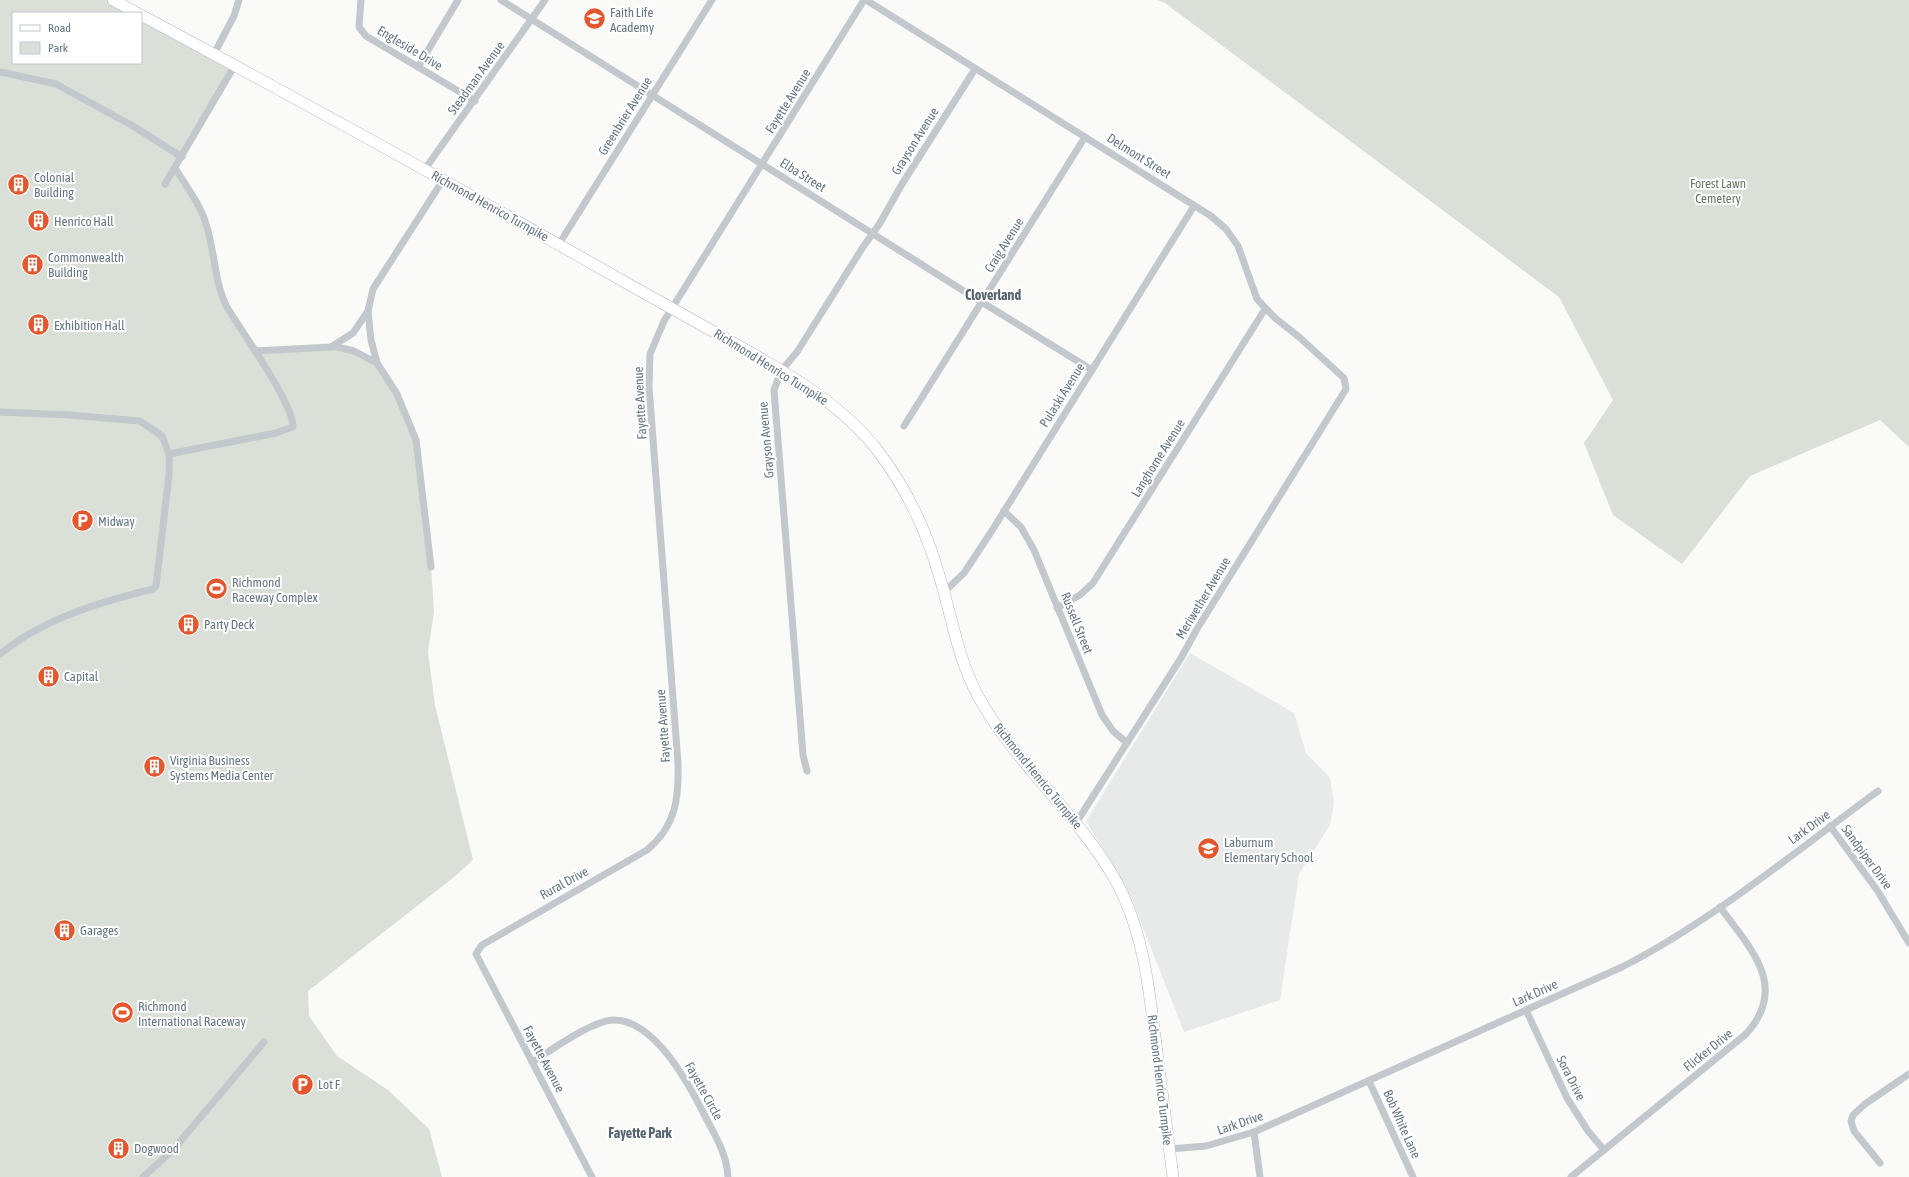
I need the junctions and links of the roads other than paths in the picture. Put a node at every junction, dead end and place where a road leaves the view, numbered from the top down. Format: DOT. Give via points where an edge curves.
graph roads {
  1 [pos="113,0"];
  2 [pos="239,0"];
  3 [pos="361,0"];
  4 [pos="458,0"];
  5 [pos="501,0"];
  6 [pos="545,0"];
  7 [pos="712,0"];
  8 [pos="865,0"];
  9 [pos="135,12"];
  10 [pos="142,16"];
  11 [pos="532,20"];
  12 [pos="214,54"];
  13 [pos="235,65"];
  14 [pos="418,67"];
  15 [pos="976,69"];
  16 [pos="0,72"];
  17 [pos="653,94"];
  18 [pos="475,100"];
  19 [pos="1085,137"];
  20 [pos="182,156"];
  21 [pos="762,164"];
  22 [pos="175,168"];
  23 [pos="425,169"];
  24 [pos="443,180"];
  25 [pos="165,184"];
  26 [pos="1194,206"];
  27 [pos="873,233"];
  28 [pos="559,244"];
  29 [pos="982,302"];
  30 [pos="672,308"];
  31 [pos="1265,309"];
  32 [pos="368,311"];
  33 [pos="333,346"];
  34 [pos="254,351"];
  35 [pos="376,363"];
  36 [pos="1092,370"];
  37 [pos="781,371"];
  38 [pos="1346,383"];
  39 [pos="0,412"];
  40 [pos="904,426"];
  41 [pos="169,454"];
  42 [pos="1004,511"];
  43 [pos="431,567"];
  44 [pos="944,592"];
  45 [pos="1057,608"];
  46 [pos="0,654"];
  47 [pos="1127,743"];
  48 [pos="807,771"];
  49 [pos="1878,792"];
  50 [pos="1076,823"];
  51 [pos="1830,826"];
  52 [pos="662,836"];
  53 [pos="1720,907"];
  54 [pos="1909,942"];
  55 [pos="477,951"];
  56 [pos="1526,1010"];
  57 [pos="264,1042"];
  58 [pos="532,1062"];
  59 [pos="1909,1074"];
  60 [pos="1370,1081"];
  61 [pos="1254,1132"];
  62 [pos="1169,1149"];
  63 [pos="1604,1150"];
  64 [pos="1880,1164"];
  65 [pos="143,1177"];
  66 [pos="592,1177"];
  67 [pos="728,1177"];
  68 [pos="1173,1177"];
  69 [pos="1260,1177"];
  70 [pos="1412,1177"];
  71 [pos="1571,1177"];
  1 -- 9 [label="main road"];
  2 -- 12 [label="street" via="234,16"];
  3 -- 14 [label="street, Engleside Drive" via="358,22 361,32"];
  4 -- 14 [label="street"];
  5 -- 11 [label="street, Elba Street"];
  6 -- 11 [label="street, Steadman Avenue"];
  7 -- 17 [label="street, Greenbrier Avenue"];
  8 -- 15 [label="street, Delmont Street"];
  8 -- 21 [label="street, Fayette Avenue"];
  10 -- 12 [label="main road, Richmond Henrico Turnpike"];
  11 -- 17 [label="street, Elba Street"];
  11 -- 18 [label="street, Steadman Avenue"];
  12 -- 13 [label="main road, Richmond Henrico Turnpike"];
  13 -- 20 [label="street"];
  13 -- 23 [label="main road, Richmond Henrico Turnpike"];
  14 -- 18 [label="street, Engleside Drive"];
  15 -- 19 [label="street, Delmont Street"];
  15 -- 27 [label="street, Grayson Avenue"];
  16 -- 20 [label="street" via="56,84"];
  17 -- 21 [label="street, Elba Street"];
  17 -- 28 [label="street, Greenbrier Avenue"];
  18 -- 23 [label="street, Steadman Avenue"];
  19 -- 26 [label="street, Delmont Street"];
  19 -- 29 [label="street, Craig Avenue"];
  20 -- 22 [label="street"];
  21 -- 27 [label="street, Elba Street"];
  21 -- 30 [label="street, Fayette Avenue"];
  22 -- 25 [label="street"];
  22 -- 34 [label="street" via="202,214 224,299"];
  23 -- 24 [label="main road, Richmond Henrico Turnpike"];
  24 -- 28 [label="main road, Richmond Henrico Turnpike"];
  24 -- 32 [label="street" via="373,288"];
  26 -- 31 [label="street, Delmont Street" via="1211,216 1230,234 1244,259 1254,295"];
  26 -- 36 [label="street, Pulaski Avenue"];
  27 -- 29 [label="street, Elba Street"];
  27 -- 37 [label="street, Grayson Avenue" via="797,352"];
  28 -- 30 [label="main road, Richmond Henrico Turnpike"];
  29 -- 36 [label="street, Elba Street"];
  29 -- 40 [label="street, Craig Avenue"];
  30 -- 37 [label="main road, Richmond Henrico Turnpike"];
  30 -- 52 [label="street, Fayette Avenue" via="653,344 649,360 678,763 676,802 672,819"];
  31 -- 38 [label="street, Delmont Street" via="1340,372"];
  31 -- 45 [label="street, Langhorne Avenue" via="1093,583 1080,595"];
  32 -- 33 [label="street" via="353,333"];
  32 -- 35 [label="street"];
  33 -- 34 [label="street"];
  33 -- 35 [label="street" via="354,351"];
  34 -- 41 [label="street" via="288,407 293,427 276,434"];
  35 -- 43 [label="street" via="396,394 416,440"];
  36 -- 42 [label="street, Pulaski Avenue"];
  37 -- 44 [label="main road, Richmond Henrico Turnpike" via="838,410 878,451 917,513"];
  37 -- 48 [label="street, Grayson Avenue" via="774,390 803,755"];
  38 -- 47 [label="street, Meriwether Avenue" via="1346,389"];
  39 -- 41 [label="street" via="140,421 162,436"];
  41 -- 46 [label="street" via="168,496 156,586 153,590 111,600 38,628"];
  42 -- 44 [label="street, Pulaski Avenue" via="964,573"];
  42 -- 45 [label="street, Russell Street" via="1026,533"];
  44 -- 50 [label="main road, Richmond Henrico Turnpike" via="961,656 978,696 1020,758"];
  45 -- 47 [label="street, Russell Street" via="1102,715"];
  47 -- 50 [label="street, Meriwether Avenue"];
  49 -- 51 [label="street, Lark Drive"];
  50 -- 62 [label="main road, Richmond Henrico Turnpike" via="1116,882 1132,916 1138,937 1147,979"];
  51 -- 53 [label="street, Lark Drive"];
  51 -- 54 [label="street, Sandpiper Drive" via="1877,890"];
  52 -- 55 [label="street, Rural Drive" via="647,850 517,924 482,945"];
  53 -- 56 [label="street, Lark Drive" via="1650,953"];
  53 -- 63 [label="street, Flicker Drive" via="1753,952 1764,972 1765,1001 1759,1016 1746,1034"];
  55 -- 58 [label="street, Fayette Avenue" via="477,957"];
  56 -- 60 [label="street, Lark Drive"];
  56 -- 63 [label="street, Sora Drive" via="1566,1098"];
  57 -- 65 [label="street" via="172,1151"];
  58 -- 66 [label="street, Fayette Avenue"];
  58 -- 67 [label="street, Fayette Circle" via="596,1024 618,1020 633,1025 654,1041 680,1070 721,1147"];
  59 -- 64 [label="street" via="1865,1104 1853,1115 1851,1121 1854,1131"];
  60 -- 61 [label="street, Lark Drive"];
  60 -- 70 [label="street, Bob White Lane"];
  61 -- 62 [label="street, Lark Drive" via="1206,1146"];
  61 -- 69 [label="street"];
  62 -- 68 [label="main road, Richmond Henrico Turnpike"];
  63 -- 71 [label="street, Flicker Drive"];
}
